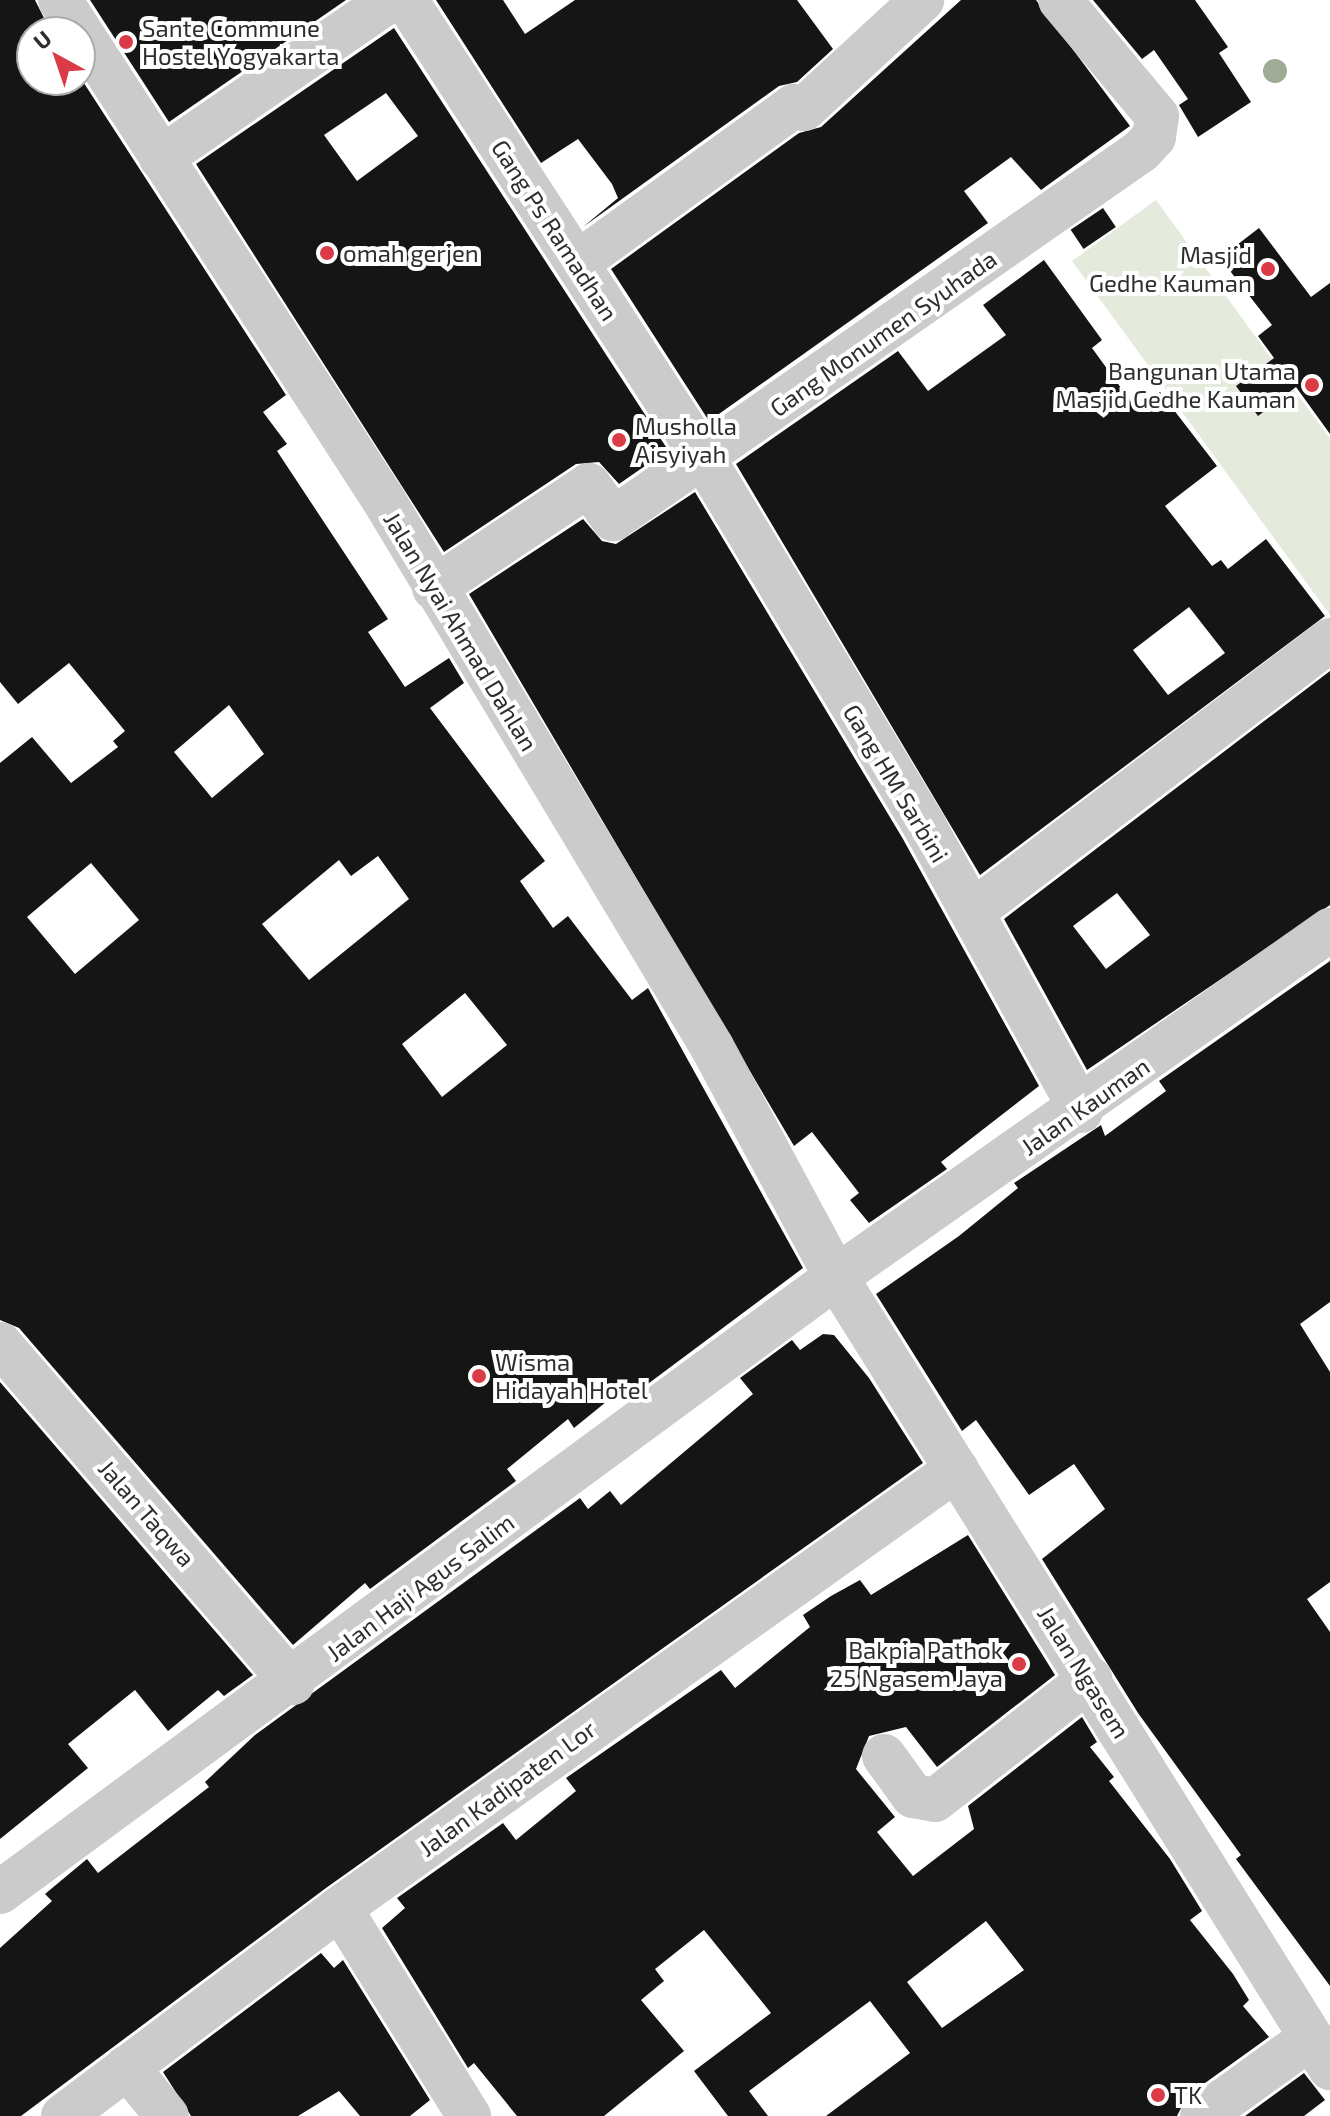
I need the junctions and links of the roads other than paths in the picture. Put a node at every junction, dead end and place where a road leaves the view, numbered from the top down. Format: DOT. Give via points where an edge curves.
graph roads {
  1 [pos="60,0"];
  2 [pos="390,0"];
  3 [pos="406,0"];
  4 [pos="922,0"];
  5 [pos="1060,0"];
  6 [pos="161,158"];
  7 [pos="577,263"];
  8 [pos="704,459"];
  9 [pos="434,588"];
  10 [pos="1330,640"];
  11 [pos="972,912"];
  12 [pos="1330,930"];
  13 [pos="1081,1111"];
  14 [pos="836,1277"];
  15 [pos="0,1344"];
  16 [pos="957,1469"];
  17 [pos="1090,1679"];
  18 [pos="293,1683"];
  19 [pos="884,1756"];
  20 [pos="0,1892"];
  21 [pos="340,1908"];
  22 [pos="1319,2053"];
  23 [pos="127,2067"];
  24 [pos="63,2116"];
  25 [pos="167,2116"];
  26 [pos="469,2116"];
  27 [pos="1202,2116"];
  1 -- 6 [label="street, Jalan Nyai Ahmad Dahlan"];
  2 -- 6 [label="street"];
  3 -- 7 [label="street, Gang Ps Ramadhan"];
  4 -- 7 [label="street" via="804,109 794,106"];
  5 -- 8 [label="street, Gang Monumen Syuhada" via="1149,103 1157,125 1141,151"];
  6 -- 9 [label="street, Jalan Nyai Ahmad Dahlan"];
  7 -- 8 [label="street, Gang Ps Ramadhan"];
  8 -- 9 [label="street, Gang Monumen Syuhada" via="613,519 589,485"];
  8 -- 11 [label="street, Gang HM Sarbini"];
  9 -- 14 [label="street, Jalan Nyai Ahmad Dahlan" via="712,1047"];
  10 -- 11 [label="street"];
  11 -- 13 [label="street, Gang HM Sarbini"];
  12 -- 13 [label="street, Jalan Kauman"];
  13 -- 14 [label="street, Jalan Kauman"];
  14 -- 16 [label="street, Jalan Ngasem"];
  14 -- 18 [label="street, Jalan Haji Agus Salim"];
  15 -- 18 [label="street, Jalan Taqwa"];
  16 -- 17 [label="street, Jalan Ngasem"];
  16 -- 21 [label="street, Jalan Kadipaten Lor"];
  17 -- 19 [label="street" via="935,1800 913,1796"];
  17 -- 22 [label="street, Jalan Ngasem"];
  18 -- 20 [label="street, Jalan Haji Agus Salim"];
  21 -- 23 [label="street, Jalan Kadipaten Lor"];
  21 -- 26 [label="street"];
  22 -- 27 [label="street"];
  23 -- 24 [label="street, Jalan Kadipaten Lor"];
  23 -- 25 [label="street"];
}
